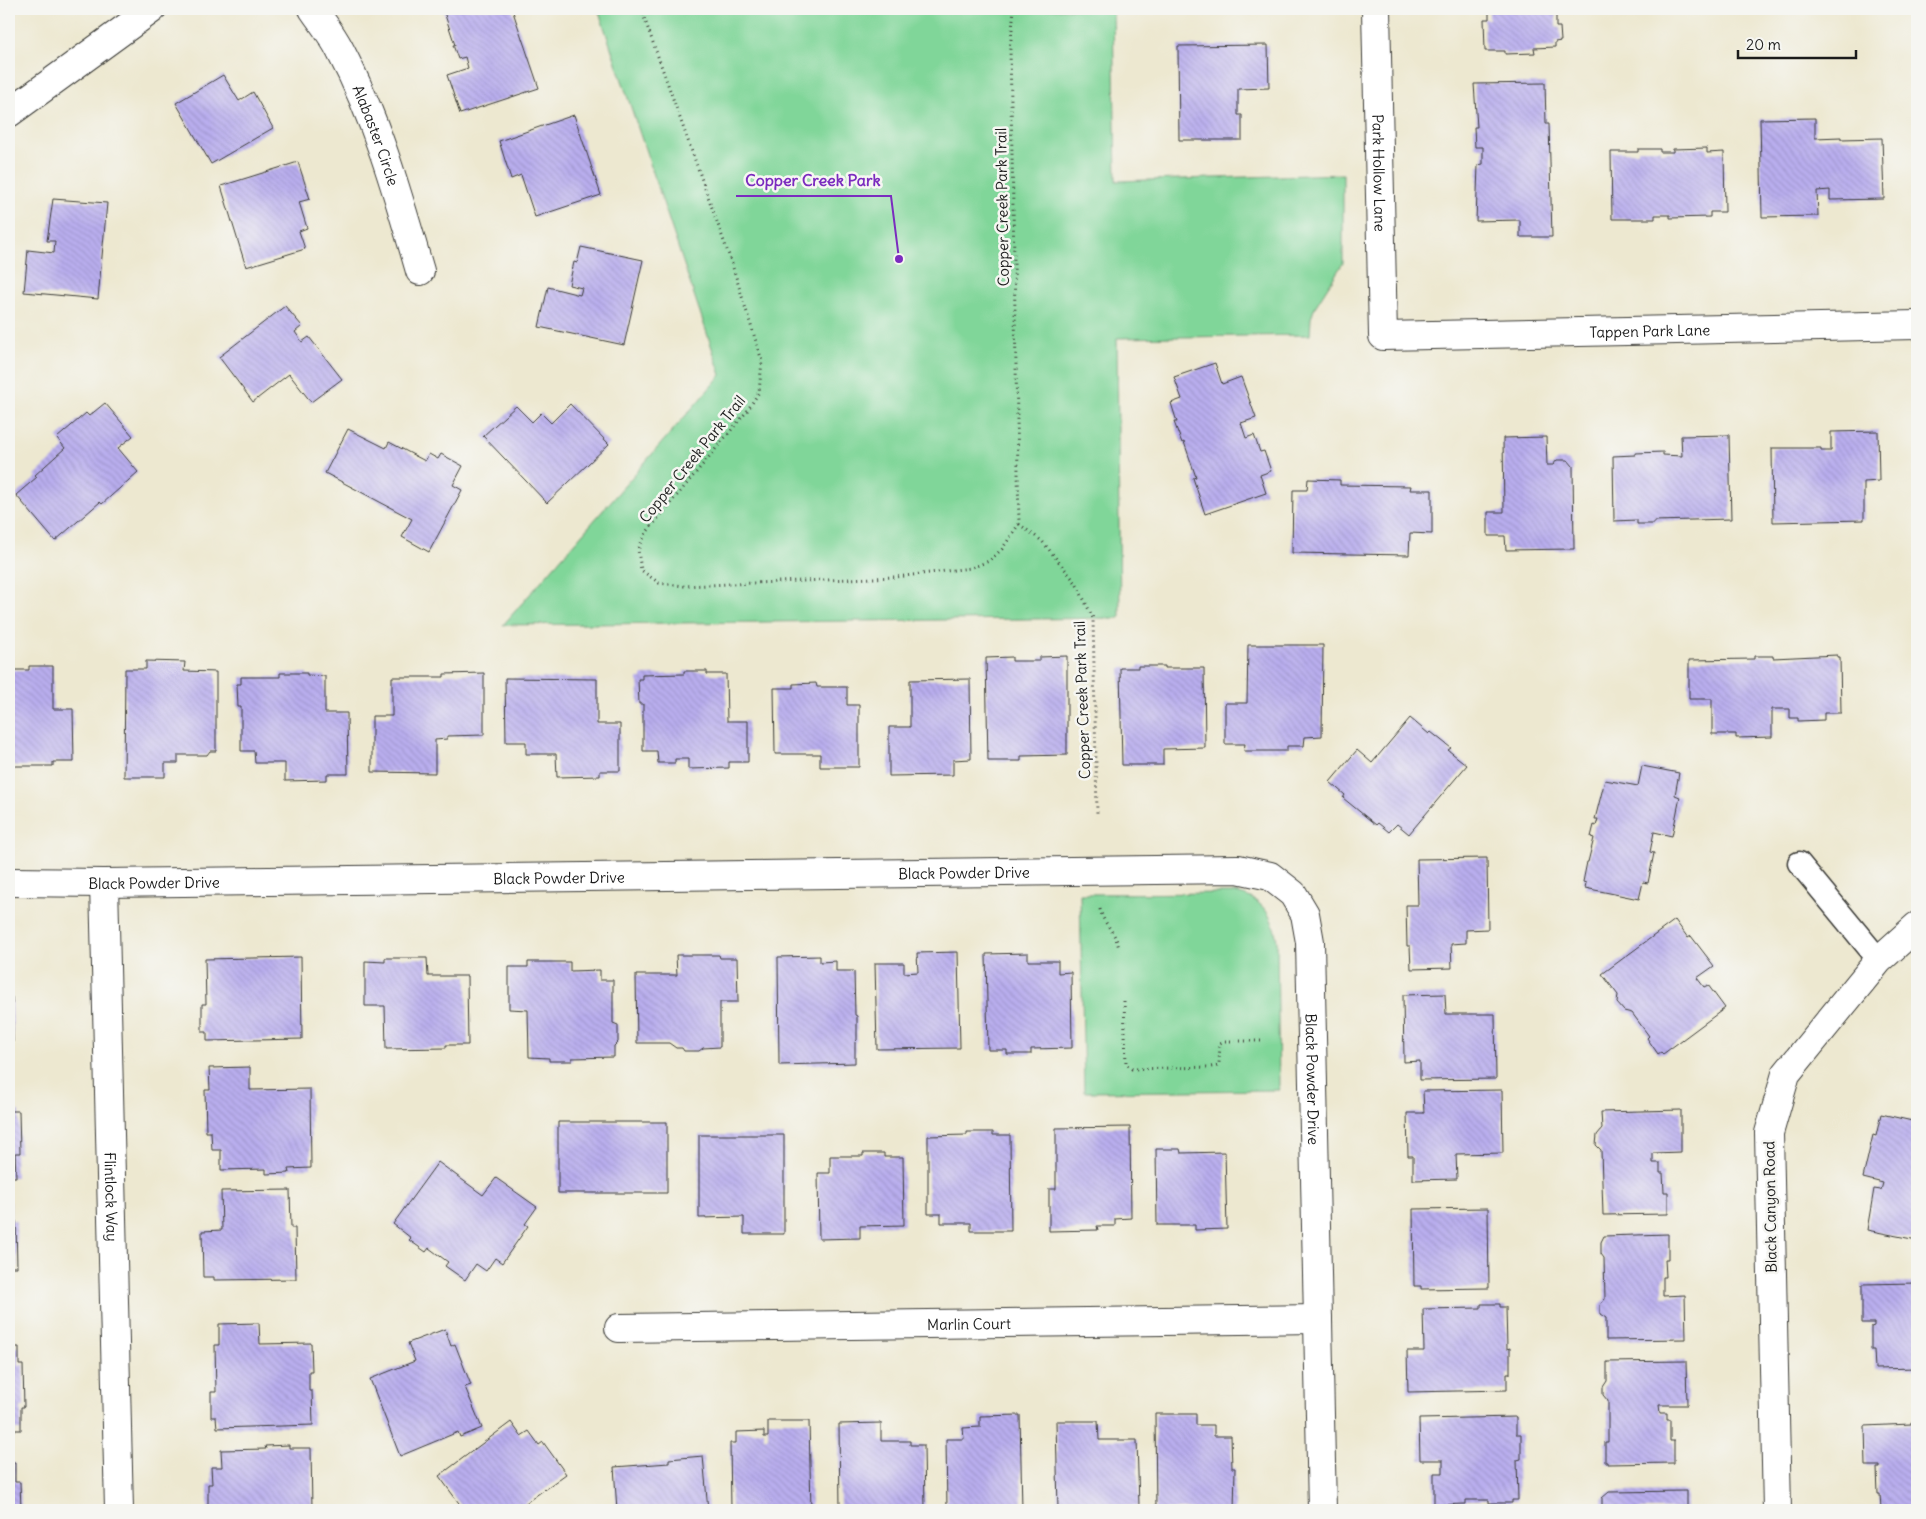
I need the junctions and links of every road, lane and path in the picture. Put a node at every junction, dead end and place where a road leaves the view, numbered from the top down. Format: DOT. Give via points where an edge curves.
graph roads {
  1 [pos="152,9"];
  2 [pos="313,9"];
  3 [pos="641,9"];
  4 [pos="1014,9"];
  5 [pos="1376,9"];
  6 [pos="9,113"];
  7 [pos="420,272"];
  8 [pos="1917,324"];
  9 [pos="1383,336"];
  10 [pos="1019,524"];
  11 [pos="1097,812"];
  12 [pos="1799,863"];
  13 [pos="9,882"];
  14 [pos="104,882"];
  15 [pos="1100,909"];
  16 [pos="1917,926"];
  17 [pos="1119,949"];
  18 [pos="1879,960"];
  19 [pos="1124,1001"];
  20 [pos="1263,1040"];
  21 [pos="1318,1319"];
  22 [pos="619,1328"];
  23 [pos="119,1510"];
  24 [pos="1322,1510"];
  25 [pos="1777,1510"];
  1 -- 6 [label="street"];
  2 -- 7 [label="street, Alabaster Circle" via="339,48 374,122"];
  3 -- 10 [label="path, Copper Creek Park Trail" via="731,261 762,361 759,392 747,412 646,533 638,550 641,570 659,583 684,586 936,573 971,568 989,561 1002,549"];
  4 -- 10 [label="path, Copper Creek Park Trail" via="1010,49"];
  5 -- 9 [label="street, Park Hollow Lane"];
  8 -- 9 [label="street, Tappen Park Lane"];
  10 -- 11 [label="path, Copper Creek Park Trail" via="1042,541 1076,583 1093,618"];
  12 -- 18 [label="lane"];
  13 -- 14 [label="street, Black Powder Drive"];
  14 -- 21 [label="street, Black Powder Drive" via="1238,869 1270,876 1293,894 1305,914 1310,942"];
  14 -- 23 [label="street, Flintlock Way"];
  15 -- 17 [label="path" via="1102,917 1115,933"];
  16 -- 18 [label="street, Black Canyon Road"];
  18 -- 25 [label="street, Black Canyon Road" via="1786,1074 1769,1133"];
  19 -- 20 [label="path" via="1126,1064 1132,1069 1211,1068 1219,1063 1220,1043"];
  21 -- 22 [label="street, Marlin Court"];
  21 -- 24 [label="street, Black Powder Drive"];
}
